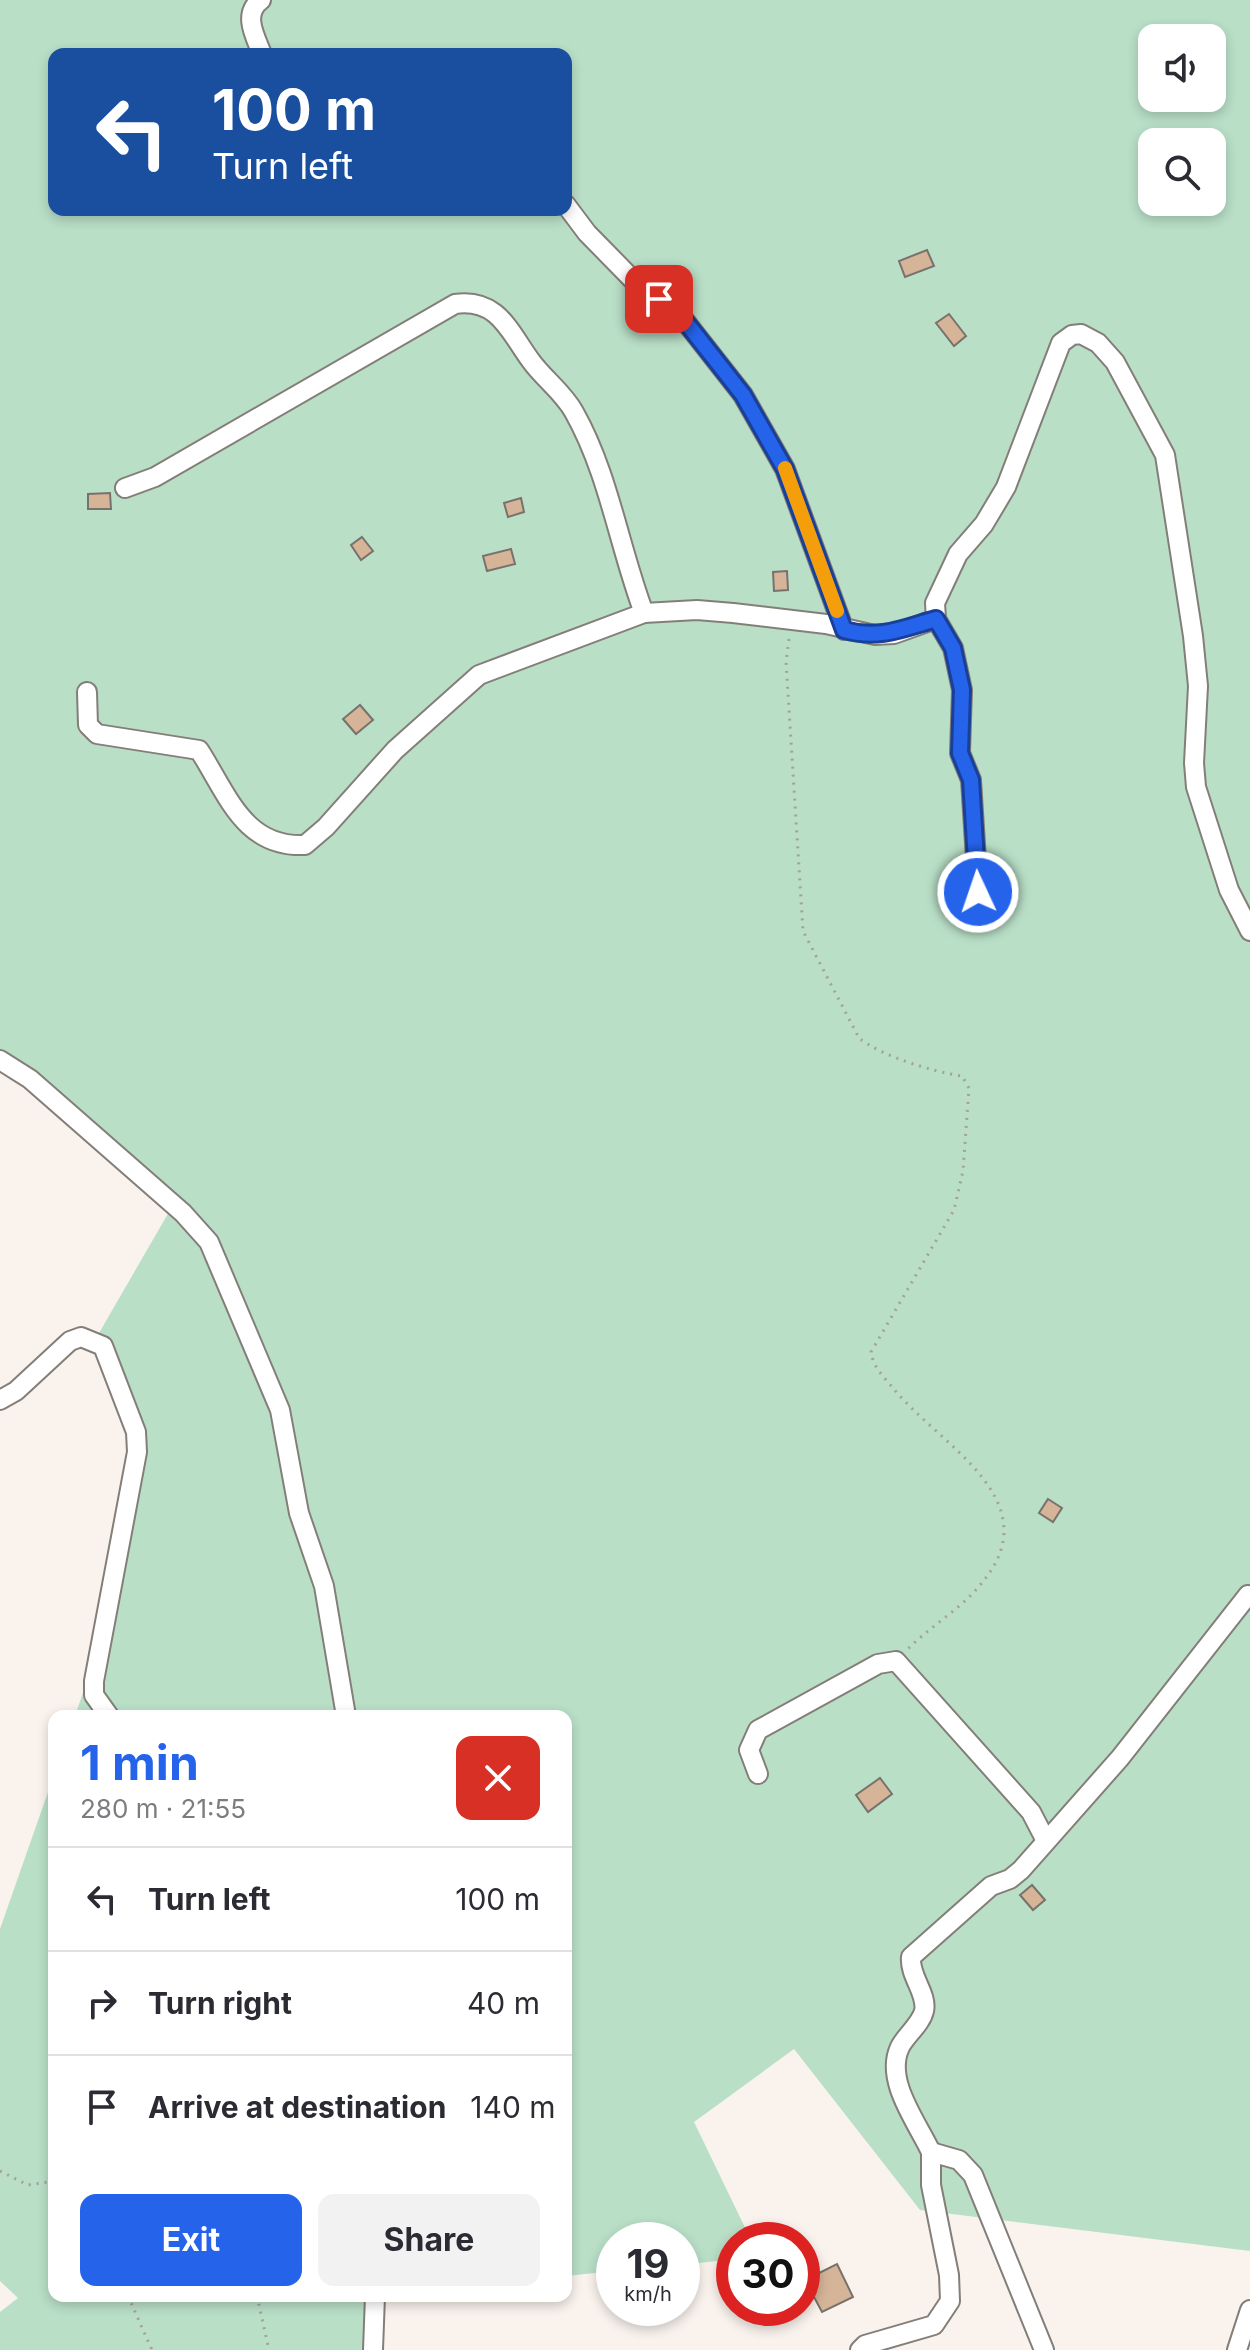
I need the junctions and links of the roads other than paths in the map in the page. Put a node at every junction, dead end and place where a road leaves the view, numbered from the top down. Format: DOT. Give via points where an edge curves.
graph roads {
  1 [pos="261,0"];
  2 [pos="260,48"];
  3 [pos="572,213"];
  4 [pos="125,488"];
  5 [pos="644,613"];
  6 [pos="936,619"];
  7 [pos="844,630"];
  8 [pos="87,692"];
  9 [pos="978,892"];
  10 [pos="1250,931"];
  11 [pos="0,1060"];
  12 [pos="0,1400"];
  13 [pos="1248,1595"];
  14 [pos="105,1710"];
  15 [pos="345,1710"];
  16 [pos="758,1774"];
  17 [pos="1045,1839"];
  18 [pos="931,2152"];
  19 [pos="375,2302"];
  20 [pos="1250,2310"];
  21 [pos="373,2350"];
  22 [pos="860,2350"];
  23 [pos="1044,2350"];
  24 [pos="1237,2350"];
  1 -- 2 [label="street" via="250,20"];
  3 -- 7 [label="street" via="636,283 681,316 743,395 785,469"];
  4 -- 5 [label="street" via="155,477 455,304 481,304 506,323 575,413 616,517"];
  5 -- 7 [label="street" via="697,610"];
  5 -- 8 [label="street" via="479,675 395,750 305,845 271,843 251,831 199,750 97,734 88,725"];
  6 -- 7 [label="street" via="894,634"];
  6 -- 9 [label="street" via="953,648 962,690 960,753 971,780"];
  6 -- 10 [label="street" via="935,603 958,554 1006,487 1061,343 1072,335 1090,336 1115,362 1165,455 1198,686 1196,787 1229,890"];
  11 -- 15 [label="street" via="30,1079 209,1242 280,1410 299,1513 324,1586"];
  12 -- 14 [label="street" via="81,1337 103,1346 133,1424 137,1452 94,1681 94,1695"];
  13 -- 17 [label="street" via="1120,1758"];
  16 -- 17 [label="street" via="749,1750 758,1730 878,1664 896,1661 1031,1812"];
  17 -- 18 [label="street" via="1021,1870 991,1886 911,1957 910,1972 924,2012 901,2045 895,2072"];
  18 -- 22 [label="street" via="931,2185 950,2301 934,2325"];
  18 -- 23 [label="street" via="959,2160 973,2175"];
  19 -- 21 [label="street"];
  20 -- 24 [label="street"];
}
